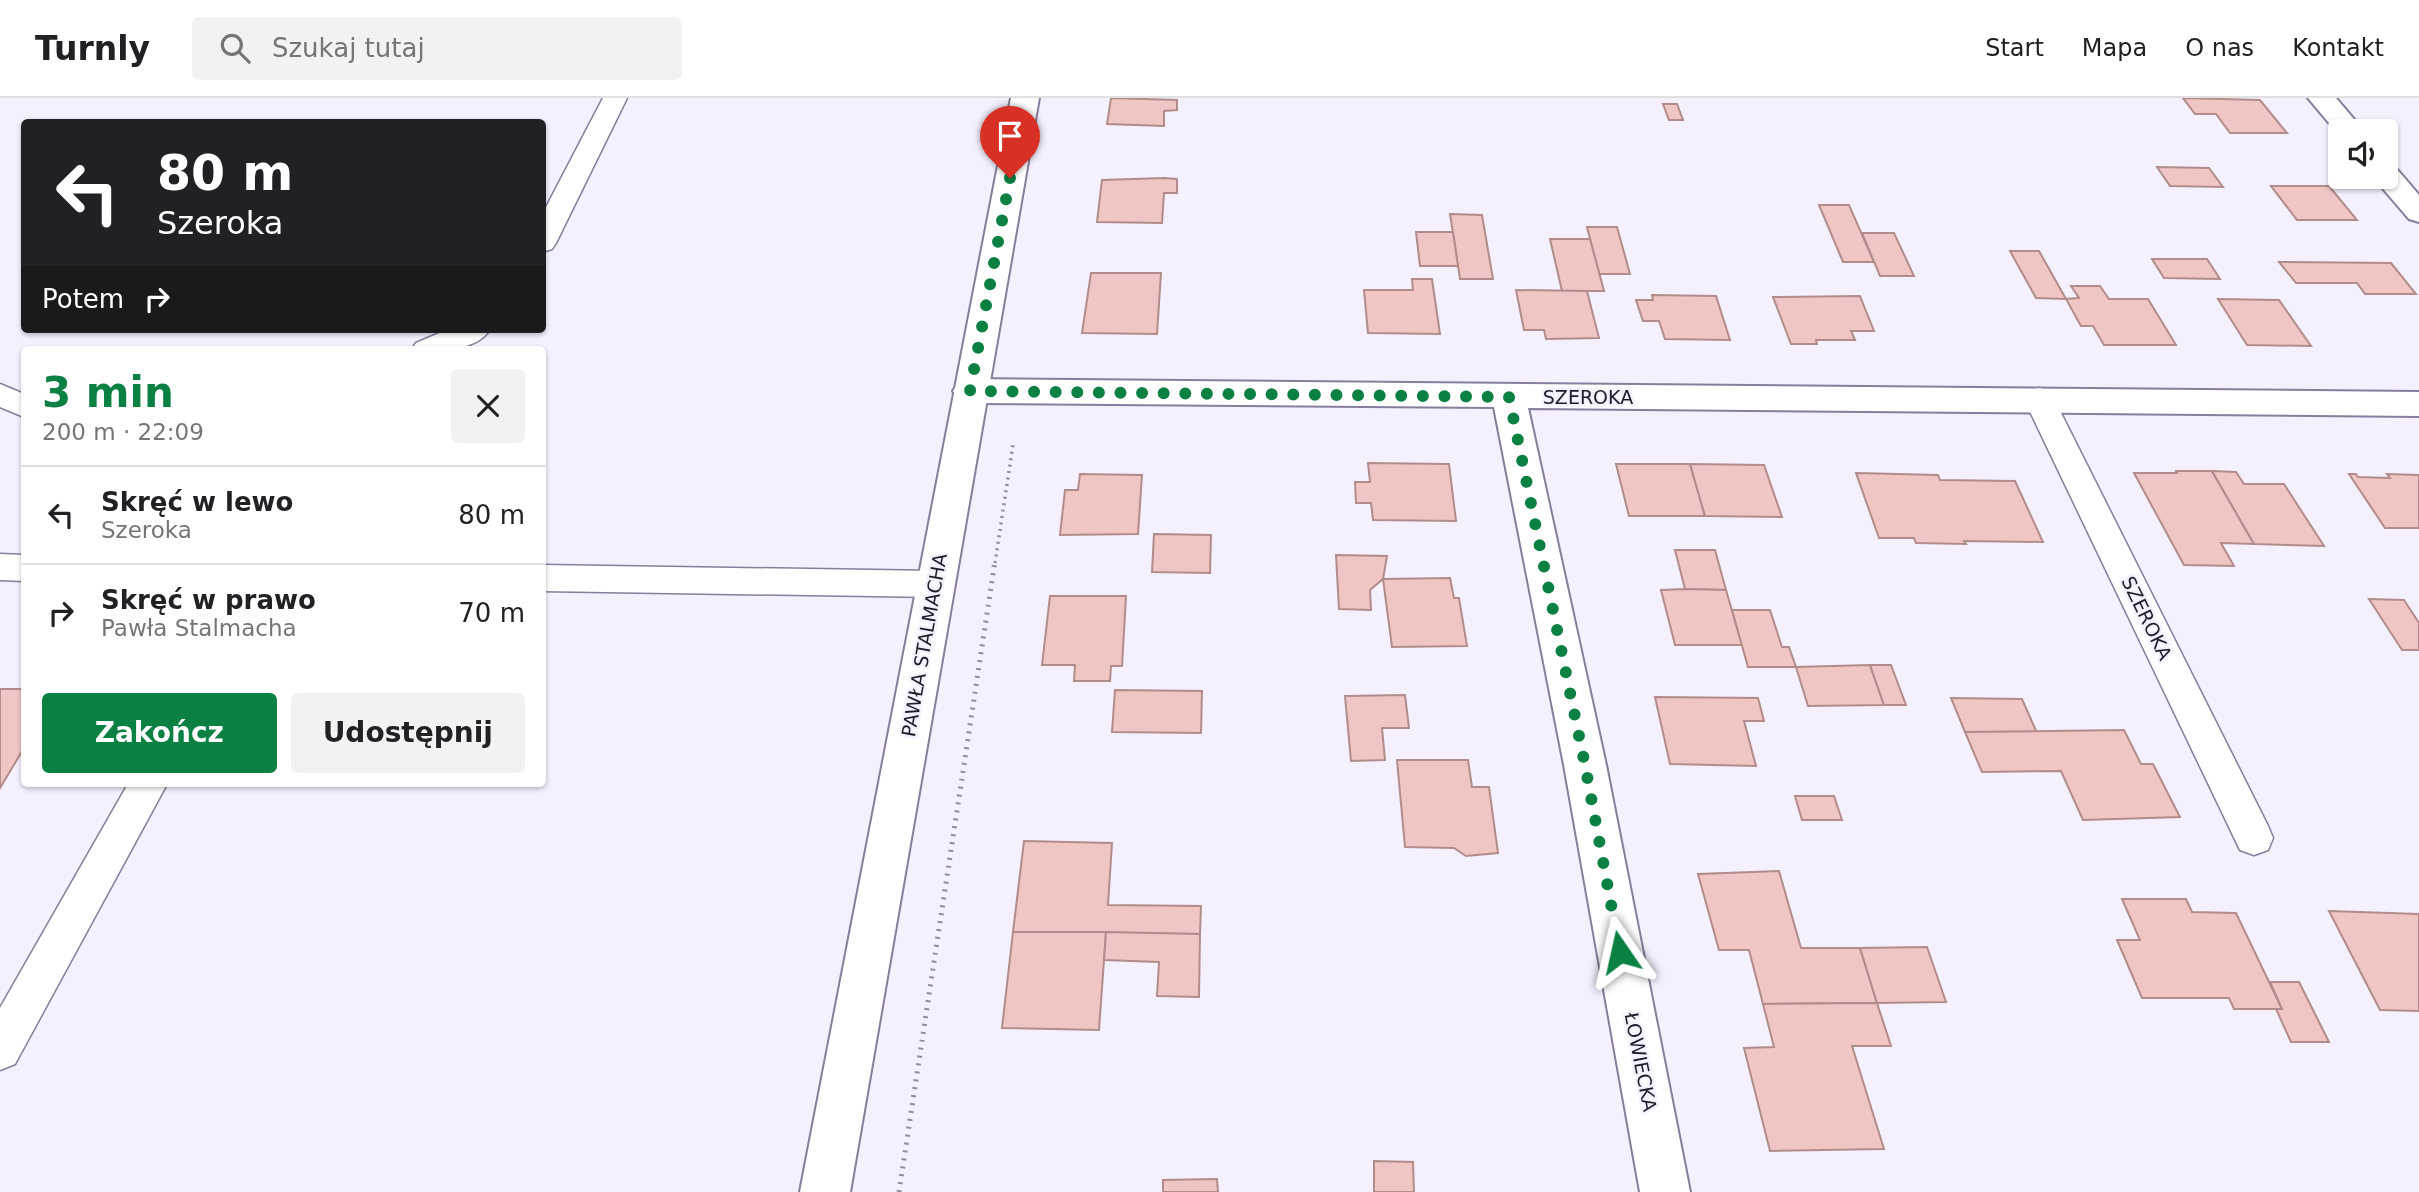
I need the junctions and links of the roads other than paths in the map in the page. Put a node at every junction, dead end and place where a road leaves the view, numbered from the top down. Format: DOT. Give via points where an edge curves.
graph roads {
  1 [pos="615,98"];
  2 [pos="1025,98"];
  3 [pos="2322,98"];
  4 [pos="2340,119"];
  5 [pos="2398,188"];
  6 [pos="2419,212"];
  7 [pos="546,235"];
  8 [pos="466,333"];
  9 [pos="436,346"];
  10 [pos="21,381"];
  11 [pos="0,383"];
  12 [pos="970,391"];
  13 [pos="0,395"];
  14 [pos="1509,397"];
  15 [pos="2039,399"];
  16 [pos="2419,404"];
  17 [pos="21,405"];
  18 [pos="0,567"];
  19 [pos="21,568"];
  20 [pos="546,578"];
  21 [pos="936,584"];
  22 [pos="146,787"];
  23 [pos="2254,838"];
  24 [pos="0,1049"];
  25 [pos="825,1192"];
  26 [pos="1665,1192"];
  1 -- 7 [label="lane"];
  2 -- 12 [label="street, PAWŁA STALMACHA"];
  3 -- 4 [label="street"];
  5 -- 6 [label="street"];
  8 -- 9 [label="lane"];
  10 -- 11 [label="lane"];
  12 -- 14 [label="street, SZEROKA"];
  12 -- 21 [label="street, PAWŁA STALMACHA"];
  13 -- 17 [label="lane"];
  14 -- 15 [label="street, SZEROKA"];
  14 -- 26 [label="street, ŁOWIECKA" via="1585,765"];
  15 -- 16 [label="street, SZEROKA"];
  15 -- 23 [label="lane, SZEROKA"];
  18 -- 19 [label="lane"];
  20 -- 21 [label="lane"];
  21 -- 25 [label="street, PAWŁA STALMACHA"];
  22 -- 24 [label="lane"];
}
